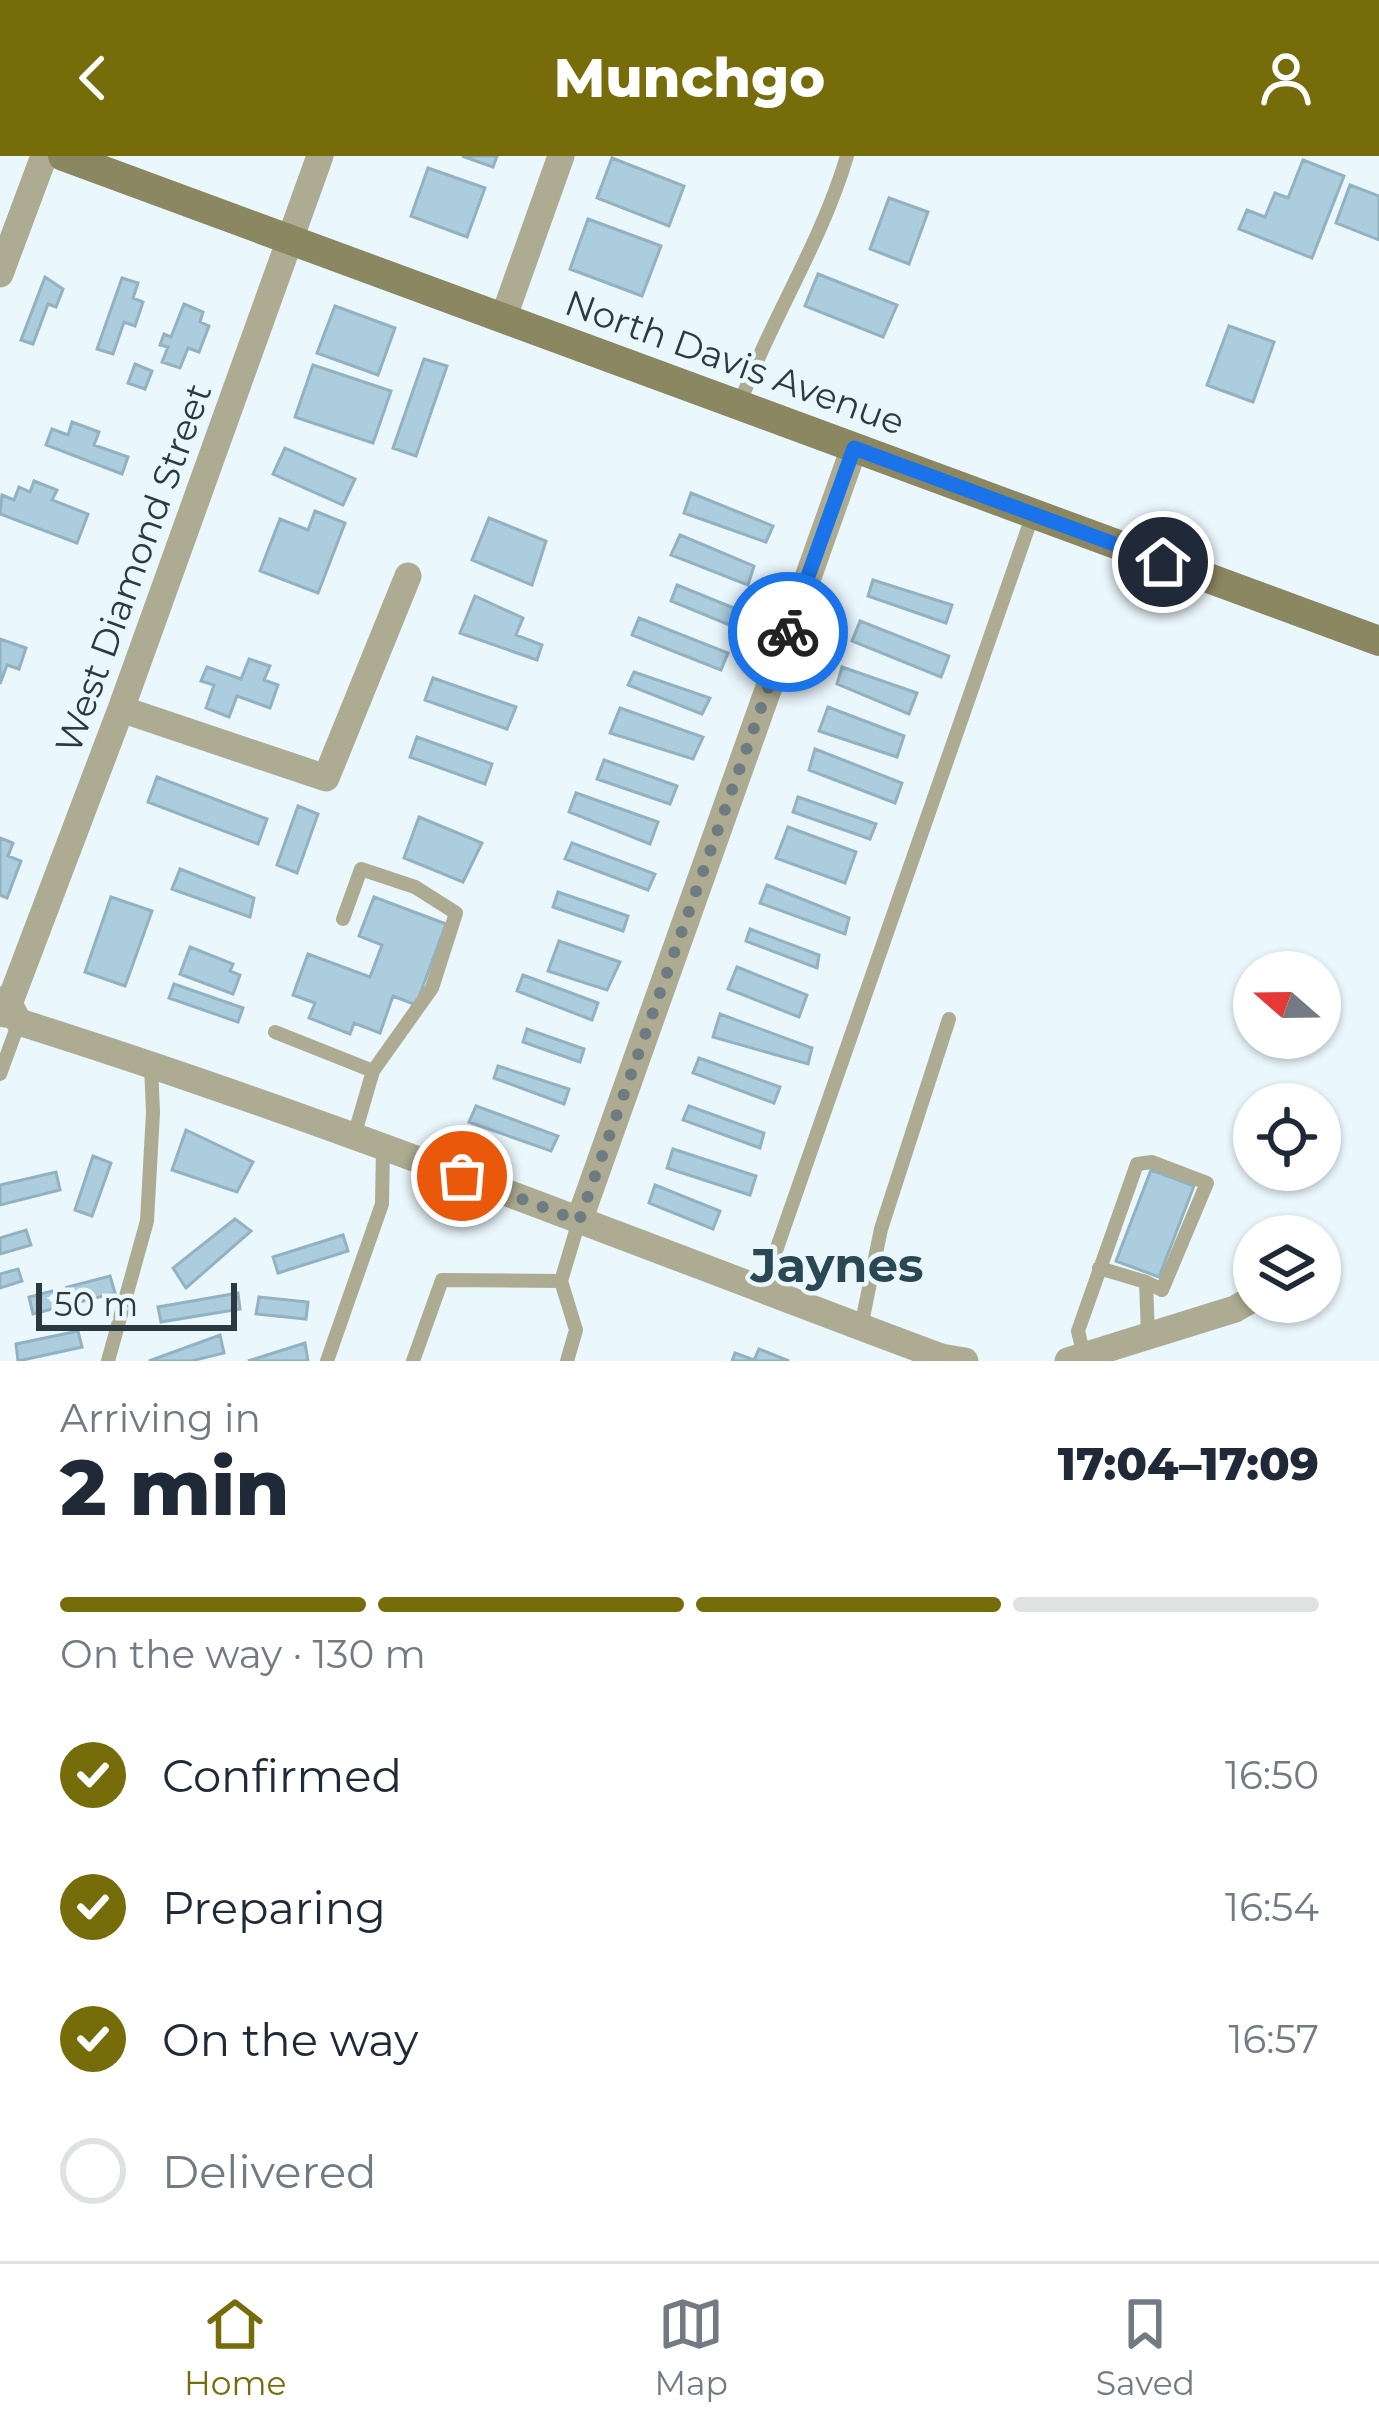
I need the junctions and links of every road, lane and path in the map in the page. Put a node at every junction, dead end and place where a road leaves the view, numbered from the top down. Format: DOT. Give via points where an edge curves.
graph roads {
  1 [pos="44,156"];
  2 [pos="320,156"];
  3 [pos="561,156"];
  4 [pos="847,156"];
  5 [pos="80,159"];
  6 [pos="290,242"];
  7 [pos="0,274"];
  8 [pos="503,319"];
  9 [pos="739,406"];
  10 [pos="854,448"];
  11 [pos="1033,514"];
  12 [pos="408,576"];
  13 [pos="1379,641"];
  14 [pos="121,709"];
  15 [pos="343,919"];
  16 [pos="7,1011"];
  17 [pos="949,1019"];
  18 [pos="275,1032"];
  19 [pos="151,1064"];
  20 [pos="374,1071"];
  21 [pos="0,1074"];
  22 [pos="354,1136"];
  23 [pos="383,1146"];
  24 [pos="579,1221"];
  25 [pos="1099,1268"];
  26 [pos="561,1281"];
  27 [pos="1146,1282"];
  28 [pos="763,1288"];
  29 [pos="1233,1310"];
  30 [pos="861,1327"];
  31 [pos="1148,1335"];
  32 [pos="1076,1359"];
  33 [pos="108,1361"];
  34 [pos="327,1361"];
  35 [pos="412,1361"];
  36 [pos="567,1361"];
  37 [pos="965,1361"];
  1 -- 7 [label="street"];
  2 -- 6 [label="street, West Diamond Street"];
  3 -- 8 [label="street"];
  4 -- 9 [label="lane" via="823,227"];
  5 -- 6 [label="street, North Davis Avenue"];
  6 -- 8 [label="street, North Davis Avenue"];
  6 -- 14 [label="street, West Diamond Street"];
  8 -- 9 [label="street, North Davis Avenue"];
  9 -- 10 [label="street, North Davis Avenue"];
  10 -- 11 [label="street, North Davis Avenue"];
  10 -- 24 [label="street"];
  11 -- 13 [label="street, North Davis Avenue"];
  11 -- 28 [label="lane"];
  12 -- 14 [label="street" via="326,778"];
  14 -- 16 [label="street, West Diamond Street"];
  15 -- 20 [label="lane" via="361,869 415,887 456,914 432,988"];
  16 -- 19 [label="street"];
  16 -- 21 [label="lane"];
  17 -- 30 [label="lane" via="881,1229"];
  18 -- 20 [label="lane"];
  19 -- 22 [label="street"];
  19 -- 33 [label="lane" via="147,1222"];
  20 -- 22 [label="lane"];
  22 -- 23 [label="street"];
  23 -- 24 [label="street"];
  23 -- 34 [label="lane" via="382,1204"];
  24 -- 26 [label="lane"];
  24 -- 28 [label="street"];
  25 -- 27 [label="lane"];
  25 -- 27 [label="lane" via="1137,1164 1152,1162 1207,1183 1162,1290"];
  25 -- 32 [label="lane"];
  26 -- 35 [label="lane" via="442,1280"];
  26 -- 36 [label="lane" via="576,1330"];
  27 -- 31 [label="lane"];
  28 -- 30 [label="street"];
  29 -- 31 [label="street"];
  30 -- 37 [label="street"];
  31 -- 32 [label="street"];
}
